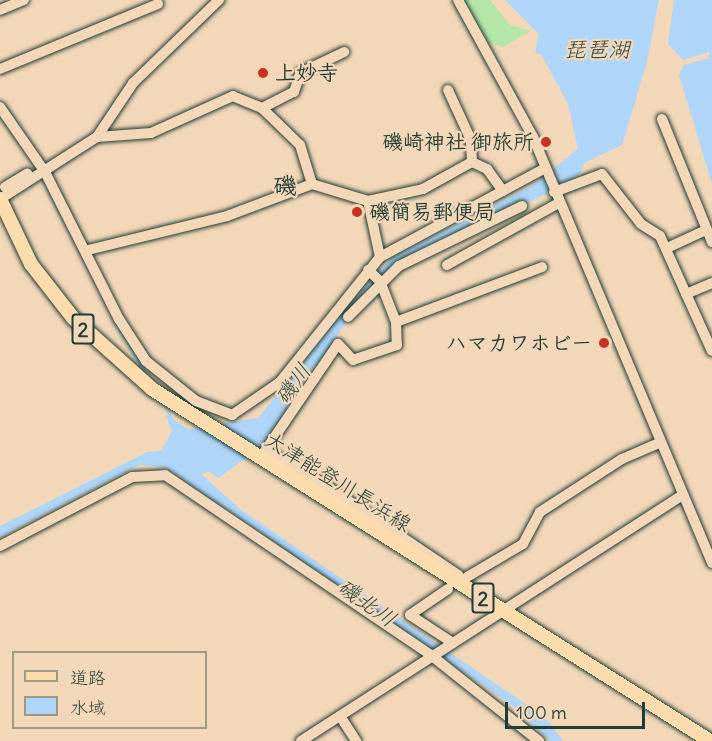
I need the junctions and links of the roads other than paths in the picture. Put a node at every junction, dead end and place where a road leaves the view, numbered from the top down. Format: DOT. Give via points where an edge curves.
graph roads {
  1 [pos="24,0"];
  2 [pos="219,0"];
  3 [pos="458,0"];
  4 [pos="158,4"];
  5 [pos="0,10"];
  6 [pos="344,52"];
  7 [pos="0,69"];
  8 [pos="448,90"];
  9 [pos="0,107"];
  10 [pos="262,108"];
  11 [pos="662,119"];
  12 [pos="97,137"];
  13 [pos="472,162"];
  14 [pos="545,168"];
  15 [pos="45,172"];
  16 [pos="312,184"];
  17 [pos="553,189"];
  18 [pos="503,191"];
  19 [pos="2,195"];
  20 [pos="368,201"];
  21 [pos="559,203"];
  22 [pos="522,206"];
  23 [pos="706,230"];
  24 [pos="712,242"];
  25 [pos="667,248"];
  26 [pos="88,250"];
  27 [pos="380,257"];
  28 [pos="447,265"];
  29 [pos="542,267"];
  30 [pos="374,276"];
  31 [pos="712,283"];
  32 [pos="687,294"];
  33 [pos="348,317"];
  34 [pos="396,322"];
  35 [pos="712,351"];
  36 [pos="192,407"];
  37 [pos="659,443"];
  38 [pos="682,495"];
  39 [pos="0,546"];
  40 [pos="712,563"];
  41 [pos="456,580"];
  42 [pos="505,611"];
  43 [pos="452,644"];
  44 [pos="434,655"];
  45 [pos="340,716"];
  46 [pos="301,741"];
  47 [pos="356,741"];
  48 [pos="539,741"];
  49 [pos="710,741"];
  1 -- 5 [label="street"];
  2 -- 12 [label="street" via="133,83"];
  3 -- 14 [label="street" via="507,82"];
  4 -- 7 [label="street"];
  6 -- 10 [label="street" via="300,74 294,92"];
  8 -- 13 [label="street" via="471,140"];
  9 -- 15 [label="street"];
  10 -- 12 [label="street" via="233,96 151,133"];
  10 -- 16 [label="street" via="300,145"];
  11 -- 23 [label="street"];
  12 -- 15 [label="street"];
  13 -- 18 [label="street" via="487,169"];
  13 -- 20 [label="street" via="423,189"];
  14 -- 17 [label="street"];
  14 -- 18 [label="street"];
  15 -- 19 [label="street"];
  15 -- 26 [label="street"];
  16 -- 20 [label="street"];
  16 -- 26 [label="street" via="227,216"];
  17 -- 21 [label="street"];
  17 -- 25 [label="street" via="602,174"];
  18 -- 27 [label="street"];
  19 -- 36 [label="main road, 大津能登川長浜線 / 2" via="31,264 72,318 110,356"];
  20 -- 27 [label="street"];
  21 -- 28 [label="street"];
  21 -- 37 [label="street"];
  22 -- 30 [label="street"];
  23 -- 24 [label="street"];
  23 -- 25 [label="street"];
  25 -- 32 [label="street"];
  26 -- 36 [label="street" via="119,320 146,361"];
  27 -- 30 [label="street"];
  29 -- 34 [label="street"];
  30 -- 33 [label="street"];
  30 -- 34 [label="street"];
  30 -- 36 [label="street" via="280,382 244,411 232,415"];
  31 -- 32 [label="street"];
  32 -- 35 [label="street"];
  34 -- 41 [label="street" via="397,345 353,360 338,344 265,451 310,475"];
  36 -- 41 [label="main road, 大津能登川長浜線 / 2" via="206,423"];
  37 -- 38 [label="street"];
  37 -- 41 [label="street" via="622,459 540,512 528,539"];
  38 -- 40 [label="street"];
  38 -- 42 [label="street"];
  39 -- 44 [label="street" via="132,477 159,473"];
  41 -- 42 [label="main road, 大津能登川長浜線 / 2"];
  41 -- 43 [label="street" via="410,615"];
  42 -- 43 [label="street"];
  42 -- 49 [label="main road, 大津能登川長浜線 / 2"];
  43 -- 44 [label="street"];
  44 -- 45 [label="street"];
  44 -- 48 [label="street"];
  45 -- 46 [label="street"];
  45 -- 47 [label="street"];
}
